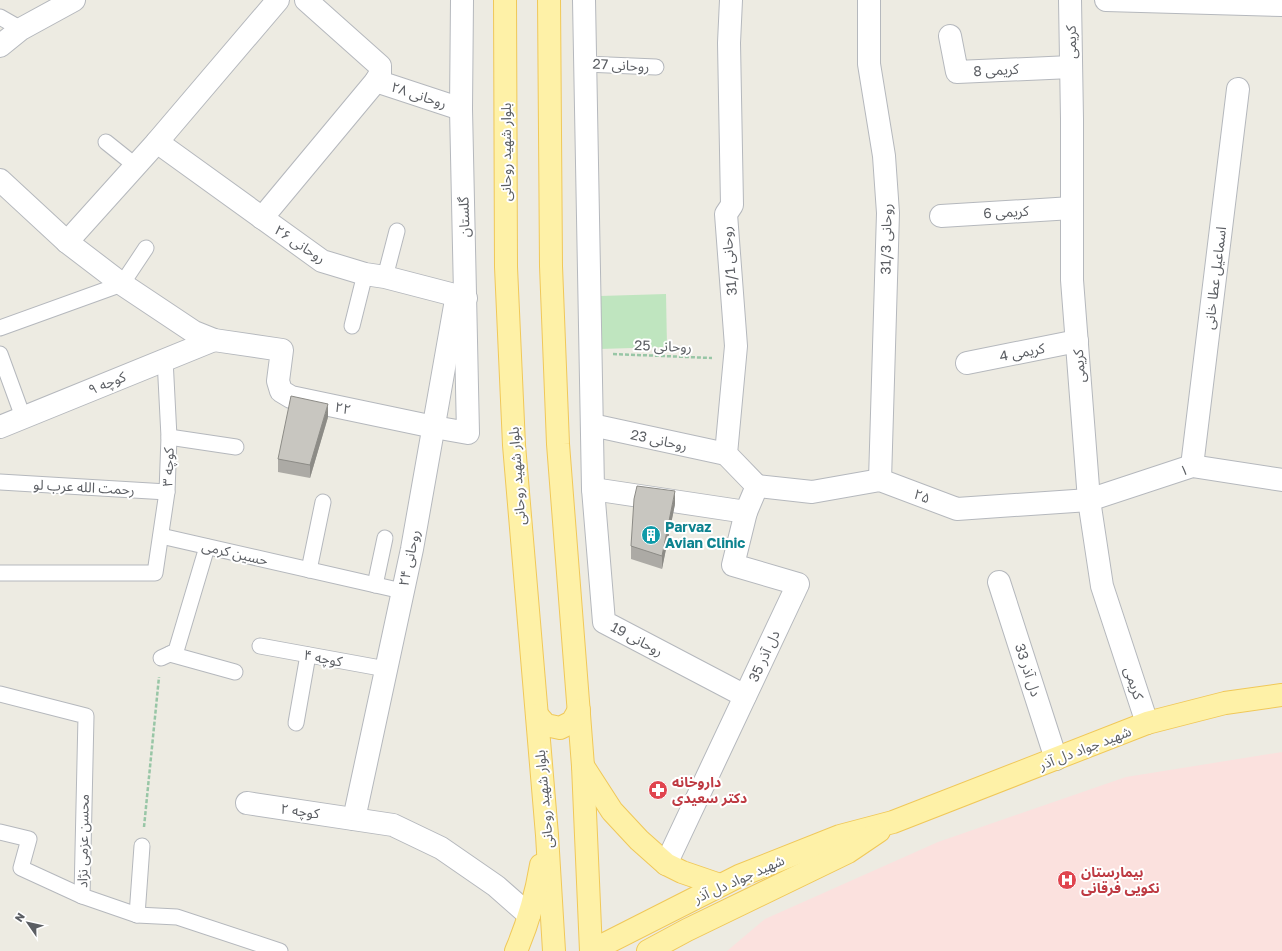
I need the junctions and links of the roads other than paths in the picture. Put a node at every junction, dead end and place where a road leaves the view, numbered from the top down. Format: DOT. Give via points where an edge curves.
graph roads {
  1 [pos="74,0"];
  2 [pos="278,0"];
  3 [pos="306,0"];
  4 [pos="462,0"];
  5 [pos="505,0"];
  6 [pos="549,0"];
  7 [pos="584,0"];
  8 [pos="731,0"];
  9 [pos="869,0"];
  10 [pos="1070,0"];
  11 [pos="1106,0"];
  12 [pos="1282,5"];
  13 [pos="0,17"];
  14 [pos="21,29"];
  15 [pos="950,36"];
  16 [pos="0,46"];
  17 [pos="585,64"];
  18 [pos="656,67"];
  19 [pos="1071,67"];
  20 [pos="376,81"];
  21 [pos="1238,89"];
  22 [pos="461,109"];
  23 [pos="106,142"];
  24 [pos="157,142"];
  25 [pos="136,166"];
  26 [pos="0,180"];
  27 [pos="1072,208"];
  28 [pos="941,216"];
  29 [pos="262,218"];
  30 [pos="397,231"];
  31 [pos="67,242"];
  32 [pos="146,248"];
  33 [pos="375,276"];
  34 [pos="122,284"];
  35 [pos="461,297"];
  36 [pos="352,326"];
  37 [pos="0,328"];
  38 [pos="214,340"];
  39 [pos="1077,341"];
  40 [pos="0,354"];
  41 [pos="165,359"];
  42 [pos="967,363"];
  43 [pos="23,417"];
  44 [pos="592,425"];
  45 [pos="0,427"];
  46 [pos="434,427"];
  47 [pos="468,433"];
  48 [pos="169,437"];
  49 [pos="236,448"];
  50 [pos="726,454"];
  51 [pos="1192,466"];
  52 [pos="880,480"];
  53 [pos="1282,480"];
  54 [pos="0,482"];
  55 [pos="756,486"];
  56 [pos="593,489"];
  57 [pos="167,492"];
  58 [pos="1089,500"];
  59 [pos="323,502"];
  60 [pos="746,512"];
  61 [pos="160,536"];
  62 [pos="385,538"];
  63 [pos="207,547"];
  64 [pos="310,570"];
  65 [pos="0,573"];
  66 [pos="999,582"];
  67 [pos="375,585"];
  68 [pos="402,591"];
  69 [pos="260,646"];
  70 [pos="308,655"];
  71 [pos="386,669"];
  72 [pos="235,672"];
  73 [pos="0,694"];
  74 [pos="1282,695"];
  75 [pos="745,696"];
  76 [pos="578,710"];
  77 [pos="537,715"];
  78 [pos="296,723"];
  79 [pos="1147,723"];
  80 [pos="1056,759"];
  81 [pos="583,766"];
  82 [pos="247,803"];
  83 [pos="354,819"];
  84 [pos="893,822"];
  85 [pos="0,832"];
  86 [pos="547,835"];
  87 [pos="142,846"];
  88 [pos="666,864"];
  89 [pos="720,885"];
  90 [pos="82,896"];
  91 [pos="137,915"];
  92 [pos="529,915"];
  93 [pos="687,930"];
  94 [pos="280,951"];
  95 [pos="516,951"];
  96 [pos="554,951"];
  97 [pos="591,951"];
  98 [pos="648,951"];
  99 [pos="668,951"];
  1 -- 14 [label="street"];
  2 -- 24 [label="street"];
  3 -- 20 [label="street" via="380,66 380,74"];
  4 -- 22 [label="street, گلستان"];
  5 -- 77 [label="main road, بلوار شهید روحانی" via="506,275 514,445"];
  6 -- 76 [label="main road" via="551,266 558,444"];
  7 -- 17 [label="street"];
  8 -- 50 [label="street, روحانی 31/1" via="729,43 732,205 726,214 736,346"];
  9 -- 52 [label="street, روحانی 31/3" via="869,64 884,156 888,213"];
  10 -- 19 [label="street, کریمی"];
  11 -- 12 [label="street"];
  13 -- 14 [label="lane"];
  14 -- 16 [label="street"];
  15 -- 19 [label="street, کریمی 8" via="957,72"];
  17 -- 18 [label="lane, روحانی 27"];
  17 -- 44 [label="street"];
  19 -- 27 [label="street, کریمی"];
  20 -- 22 [label="street, روحانی ۲۸"];
  20 -- 29 [label="street"];
  21 -- 51 [label="street, اسماعیل عطا خانی"];
  22 -- 35 [label="street, گلستان"];
  23 -- 25 [label="lane"];
  24 -- 25 [label="street"];
  24 -- 29 [label="street, روحانی ۲۶"];
  25 -- 31 [label="street"];
  26 -- 31 [label="street"];
  27 -- 28 [label="street, کریمی 6"];
  27 -- 39 [label="street, کریمی" via="1072,280"];
  29 -- 33 [label="street, روحانی ۲۶" via="322,261"];
  30 -- 33 [label="lane"];
  31 -- 34 [label="street"];
  32 -- 34 [label="lane"];
  33 -- 35 [label="street, روحانی ۲۶"];
  33 -- 36 [label="lane"];
  34 -- 37 [label="lane"];
  34 -- 38 [label="street" via="194,332"];
  35 -- 46 [label="street, روحانی ۲۴"];
  35 -- 47 [label="street, گلستان"];
  38 -- 41 [label="street, کوچه ۹"];
  38 -- 46 [label="street, ۲۲" via="282,350 278,381 281,391 291,397"];
  39 -- 42 [label="street, کریمی 4"];
  39 -- 58 [label="street, کریمی"];
  40 -- 43 [label="lane"];
  41 -- 43 [label="street, کوچه ۹"];
  41 -- 48 [label="lane, کوچه ۳"];
  43 -- 45 [label="street, کوچه ۹"];
  44 -- 50 [label="street, روحانی 23"];
  44 -- 56 [label="street"];
  46 -- 47 [label="street, ۲۲"];
  46 -- 68 [label="street, روحانی ۲۴"];
  48 -- 49 [label="lane"];
  48 -- 57 [label="lane, کوچه ۳"];
  50 -- 55 [label="street"];
  51 -- 53 [label="street, ۱"];
  51 -- 58 [label="street, ۱"];
  52 -- 55 [label="street" via="812,492"];
  52 -- 58 [label="street, ۲۵" via="957,509"];
  54 -- 57 [label="lane, رحمت الله عرب لو"];
  55 -- 60 [label="street, دل آذر 35"];
  56 -- 60 [label="street"];
  56 -- 75 [label="street, روحانی 19" via="604,622"];
  57 -- 61 [label="lane, کوچه ۳"];
  58 -- 79 [label="street, کریمی" via="1102,586"];
  59 -- 64 [label="lane"];
  60 -- 75 [label="street, دل آذر 35" via="733,565 798,584"];
  61 -- 63 [label="lane, حسین کرمی"];
  61 -- 65 [label="lane, کوچه ۳" via="155,573"];
  62 -- 67 [label="lane"];
  63 -- 64 [label="lane, حسین کرمی"];
  63 -- 72 [label="lane" via="176,651 166,656"];
  64 -- 67 [label="lane, حسین کرمی"];
  66 -- 80 [label="street, دل آذر 33"];
  67 -- 68 [label="lane, حسین کرمی"];
  68 -- 71 [label="street, روحانی ۲۴"];
  69 -- 70 [label="lane, کوچه ۴"];
  70 -- 71 [label="lane, کوچه ۴"];
  70 -- 78 [label="lane"];
  71 -- 83 [label="street, روحانی ۲۴"];
  73 -- 90 [label="lane, محسن عزمی نژاد" via="86,716"];
  74 -- 79 [label="main road, شهید جواد دل آذر" via="1225,703"];
  75 -- 88 [label="street, دل آذر 35"];
  76 -- 77 [label="main road" via="572,722 560,728 546,725"];
  76 -- 81 [label="main road"];
  77 -- 86 [label="main road, بلوار شهید روحانی"];
  79 -- 80 [label="main road, شهید جواد دل آذر"];
  80 -- 84 [label="main road, شهید جواد دل آذر"];
  81 -- 88 [label="main road" via="612,811"];
  81 -- 97 [label="main road"];
  82 -- 83 [label="street, کوچه ۲"];
  83 -- 92 [label="street, کوچه ۲" via="393,825 441,848 496,886"];
  84 -- 89 [label="main road, شهید جواد دل آذر" via="840,836"];
  84 -- 93 [label="main road, شهید جواد دل آذر" via="848,852"];
  85 -- 90 [label="lane" via="29,839 21,868"];
  86 -- 92 [label="main road"];
  86 -- 96 [label="main road, بلوار شهید روحانی"];
  87 -- 91 [label="lane"];
  88 -- 89 [label="main road"];
  89 -- 97 [label="main road, شهید جواد دل آذر"];
  90 -- 91 [label="lane, محسن عزمی نژاد"];
  91 -- 94 [label="lane, محسن عزمی نژاد" via="177,916"];
  92 -- 95 [label="main road"];
  93 -- 98 [label="main road, شهید جواد دل آذر"];
  93 -- 99 [label="main road"];
}
